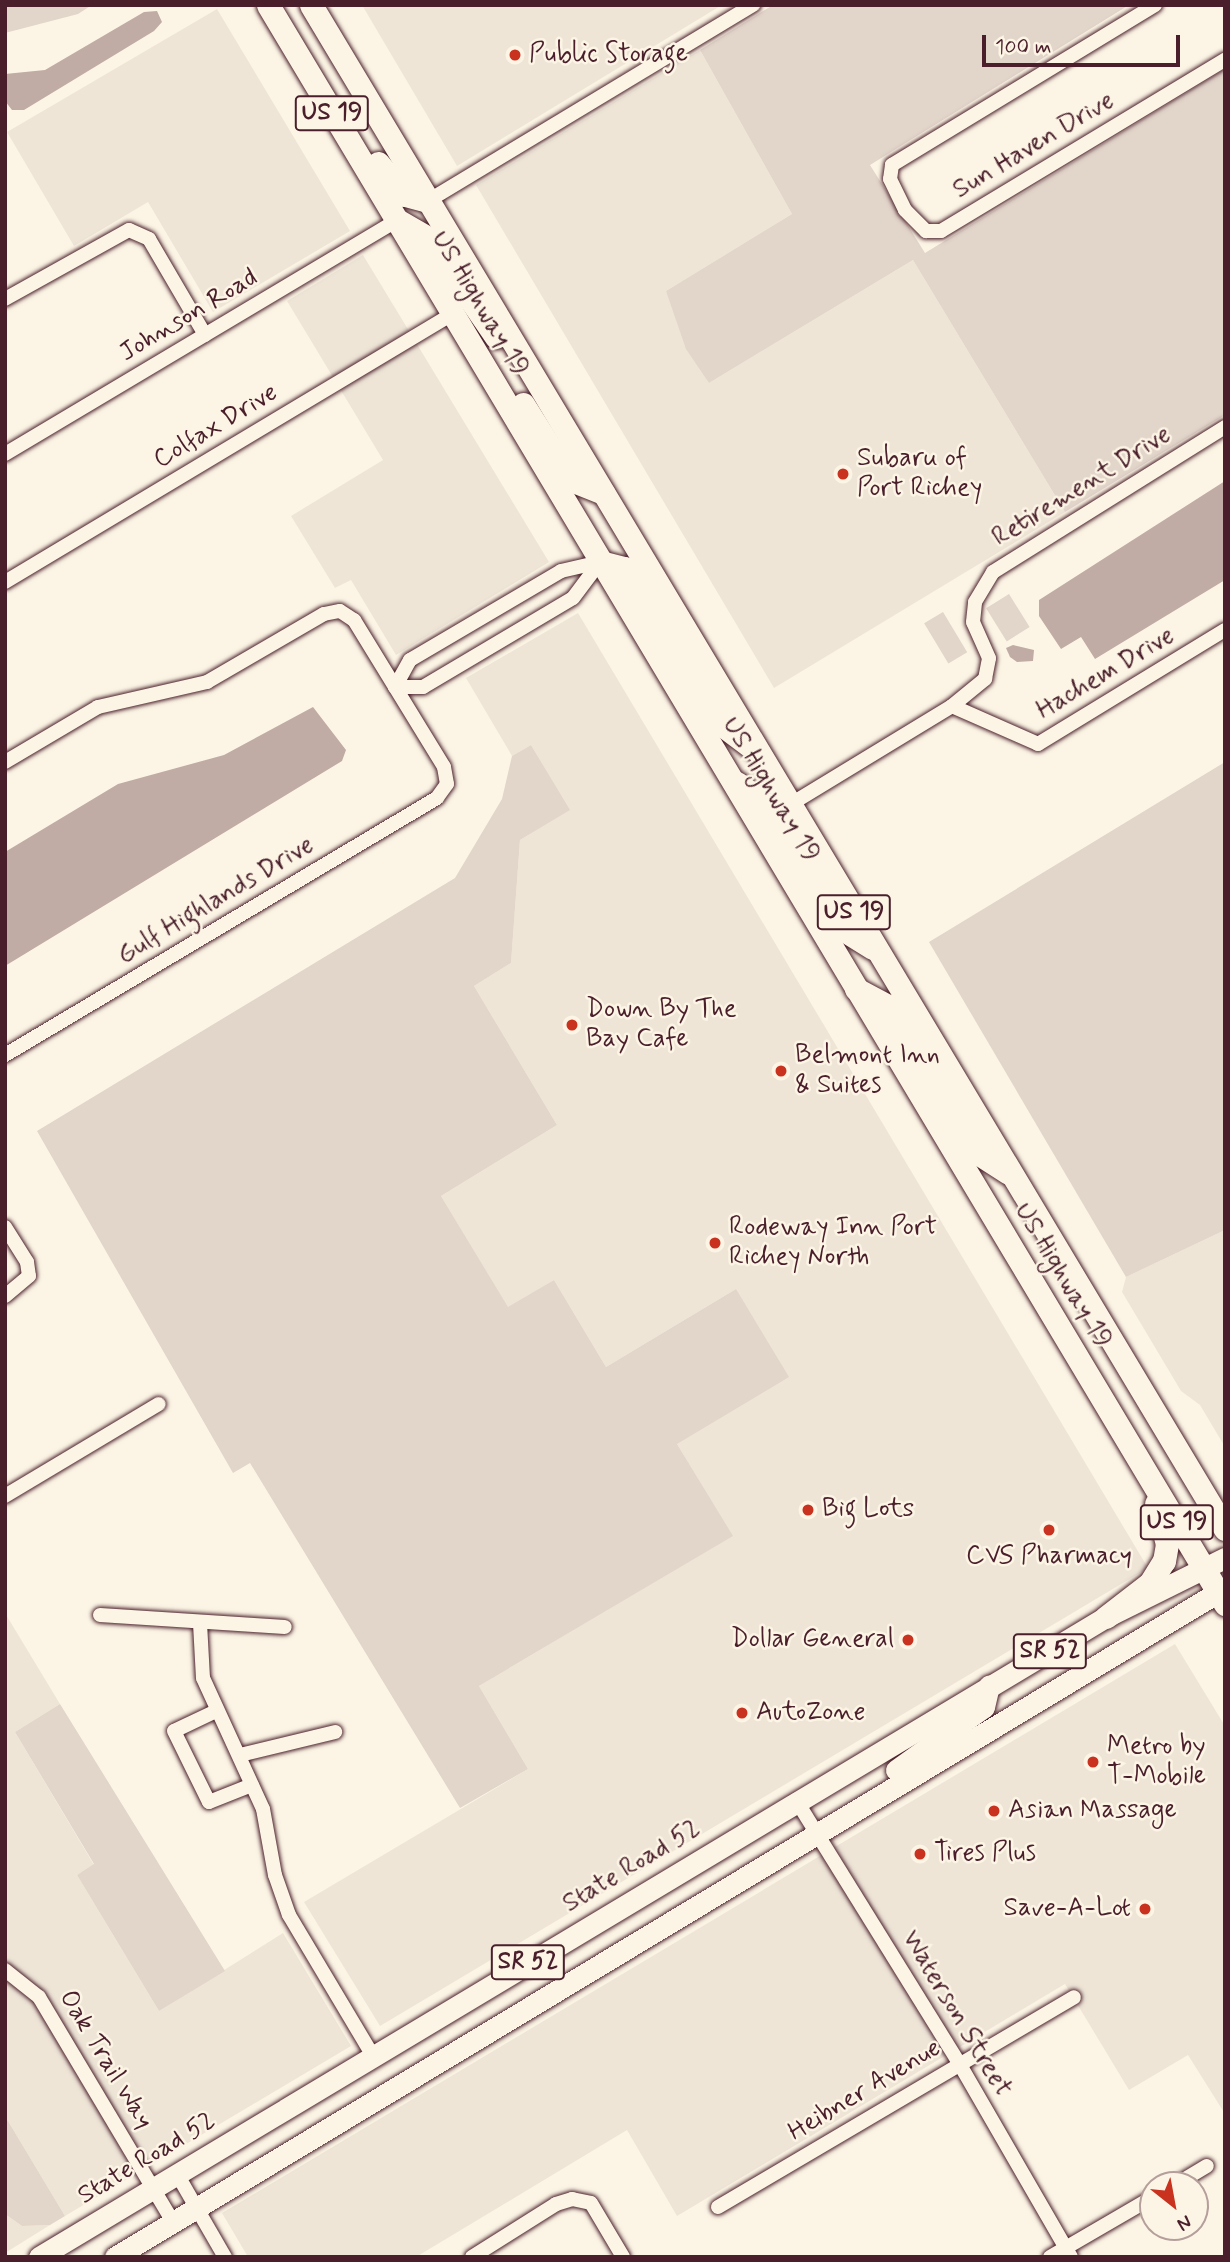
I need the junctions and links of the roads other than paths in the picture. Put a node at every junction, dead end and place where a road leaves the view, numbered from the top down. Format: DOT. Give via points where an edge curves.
graph roads {
  1 [pos="268,5"];
  2 [pos="281,5"];
  3 [pos="311,5"];
  4 [pos="753,5"];
  5 [pos="1155,5"];
  6 [pos="1225,60"];
  7 [pos="428,201"];
  8 [pos="397,220"];
  9 [pos="5,299"];
  10 [pos="452,314"];
  11 [pos="205,335"];
  12 [pos="515,345"];
  13 [pos="491,380"];
  14 [pos="1225,427"];
  15 [pos="5,454"];
  16 [pos="604,493"];
  17 [pos="600,562"];
  18 [pos="5,582"];
  19 [pos="1225,630"];
  20 [pos="395,687"];
  21 [pos="952,706"];
  22 [pos="761,755"];
  23 [pos="5,762"];
  24 [pos="729,778"];
  25 [pos="791,804"];
  26 [pos="879,953"];
  27 [pos="856,989"];
  28 [pos="5,1055"];
  29 [pos="1013,1177"];
  30 [pos="5,1227"];
  31 [pos="5,1296"];
  32 [pos="159,1404"];
  33 [pos="1149,1476"];
  34 [pos="5,1496"];
  35 [pos="1225,1529"];
  36 [pos="1215,1563"];
  37 [pos="1222,1594"];
  38 [pos="100,1615"];
  39 [pos="1107,1617"];
  40 [pos="200,1623"];
  41 [pos="285,1627"];
  42 [pos="989,1686"];
  43 [pos="214,1712"];
  44 [pos="335,1732"];
  45 [pos="240,1755"];
  46 [pos="252,1785"];
  47 [pos="796,1800"];
  48 [pos="864,1804"];
  49 [pos="816,1833"];
  50 [pos="5,1970"];
  51 [pos="1074,1997"];
  52 [pos="373,2056"];
  53 [pos="959,2063"];
  54 [pos="1207,2166"];
  55 [pos="1199,2171"];
  56 [pos="177,2174"];
  57 [pos="153,2188"];
  58 [pos="1139,2206"];
  59 [pos="196,2207"];
  60 [pos="718,2207"];
  61 [pos="173,2221"];
  62 [pos="1068,2252"];
  63 [pos="40,2257"];
  64 [pos="115,2257"];
  65 [pos="225,2257"];
  66 [pos="472,2257"];
  67 [pos="622,2257"];
  68 [pos="1050,2257"];
  1 -- 8 [label="highway, US Highway 19 / US 19"];
  2 -- 7 [label="highway" via="388,180 405,195"];
  3 -- 7 [label="highway, US Highway 19 / US 19"];
  4 -- 7 [label="street"];
  5 -- 6 [label="street, Sun Haven Drive" via="892,165 890,179 905,210 926,231 941,231"];
  7 -- 12 [label="highway, US Highway 19 / US 19"];
  8 -- 10 [label="highway, US Highway 19 / US 19"];
  8 -- 11 [label="street, Johnson Road"];
  8 -- 12 [label="highway" via="428,238 491,335"];
  9 -- 11 [label="street" via="129,230 149,239"];
  10 -- 13 [label="highway, US Highway 19 / US 19"];
  10 -- 18 [label="street, Colfax Drive"];
  11 -- 15 [label="street, Johnson Road"];
  12 -- 16 [label="highway, US Highway 19 / US 19"];
  13 -- 16 [label="highway" via="514,389 571,481"];
  13 -- 17 [label="highway, US Highway 19 / US 19"];
  14 -- 21 [label="street, Retirement Drive" via="993,572 975,602 973,622 989,658 985,679"];
  16 -- 22 [label="highway, US Highway 19 / US 19"];
  17 -- 20 [label="street" via="561,571 410,660"];
  17 -- 20 [label="street" via="573,598 423,687"];
  17 -- 22 [label="highway" via="618,565 633,578 722,725"];
  17 -- 24 [label="highway, US Highway 19 / US 19"];
  19 -- 21 [label="street, Hachem Drive" via="1038,744"];
  20 -- 23 [label="street" via="354,620 340,611 324,614 207,682 98,707"];
  20 -- 28 [label="street, Gulf Highlands Drive" via="444,767 447,784 437,798"];
  21 -- 25 [label="street"];
  22 -- 25 [label="highway, US Highway 19 / US 19"];
  24 -- 26 [label="highway" via="767,805 842,929"];
  24 -- 27 [label="highway, US Highway 19 / US 19"];
  25 -- 26 [label="highway, US Highway 19 / US 19"];
  26 -- 29 [label="highway, US Highway 19 / US 19"];
  27 -- 29 [label="highway" via="888,1006 976,1152"];
  27 -- 33 [label="highway, US Highway 19 / US 19"];
  29 -- 35 [label="highway, US Highway 19 / US 19"];
  30 -- 31 [label="street" via="27,1262 29,1276"];
  32 -- 34 [label="street"];
  33 -- 36 [label="highway, US Highway 19 / US 19"];
  33 -- 39 [label="highway" via="1167,1544 1164,1561 1150,1583"];
  36 -- 37 [label="highway, US Highway 19 / US 19"];
  36 -- 39 [label="main road, State Road 52 / SR 52"];
  37 -- 48 [label="main road, SR 52"];
  38 -- 40 [label="street"];
  39 -- 42 [label="main road, State Road 52 / SR 52"];
  40 -- 41 [label="street"];
  40 -- 43 [label="street" via="203,1678"];
  42 -- 47 [label="main road, State Road 52 / SR 52"];
  42 -- 48 [label="main road" via="984,1707 886,1777"];
  43 -- 45 [label="street"];
  43 -- 46 [label="street" via="174,1731 209,1802"];
  44 -- 45 [label="street"];
  45 -- 46 [label="street"];
  46 -- 52 [label="street" via="289,1915"];
  47 -- 49 [label="street, Waterson Street"];
  47 -- 52 [label="main road, State Road 52 / SR 52"];
  48 -- 49 [label="main road, SR 52"];
  49 -- 53 [label="street, Waterson Street"];
  49 -- 59 [label="main road, SR 52"];
  50 -- 57 [label="street, Oak Trail Way" via="39,1997"];
  51 -- 53 [label="street, Heibner Avenue"];
  52 -- 56 [label="main road, State Road 52 / SR 52"];
  53 -- 60 [label="street, Heibner Avenue"];
  53 -- 62 [label="street, Waterson Street"];
  54 -- 55 [label="street"];
  56 -- 57 [label="main road, State Road 52 / SR 52"];
  56 -- 59 [label="street"];
  57 -- 61 [label="street, Oak Trail Way"];
  57 -- 63 [label="main road, State Road 52 / SR 52"];
  58 -- 62 [label="street"];
  59 -- 61 [label="main road, SR 52"];
  59 -- 65 [label="street"];
  61 -- 64 [label="main road, SR 52"];
  62 -- 68 [label="street"];
  66 -- 67 [label="street" via="556,2204 572,2199 591,2203"];
}
